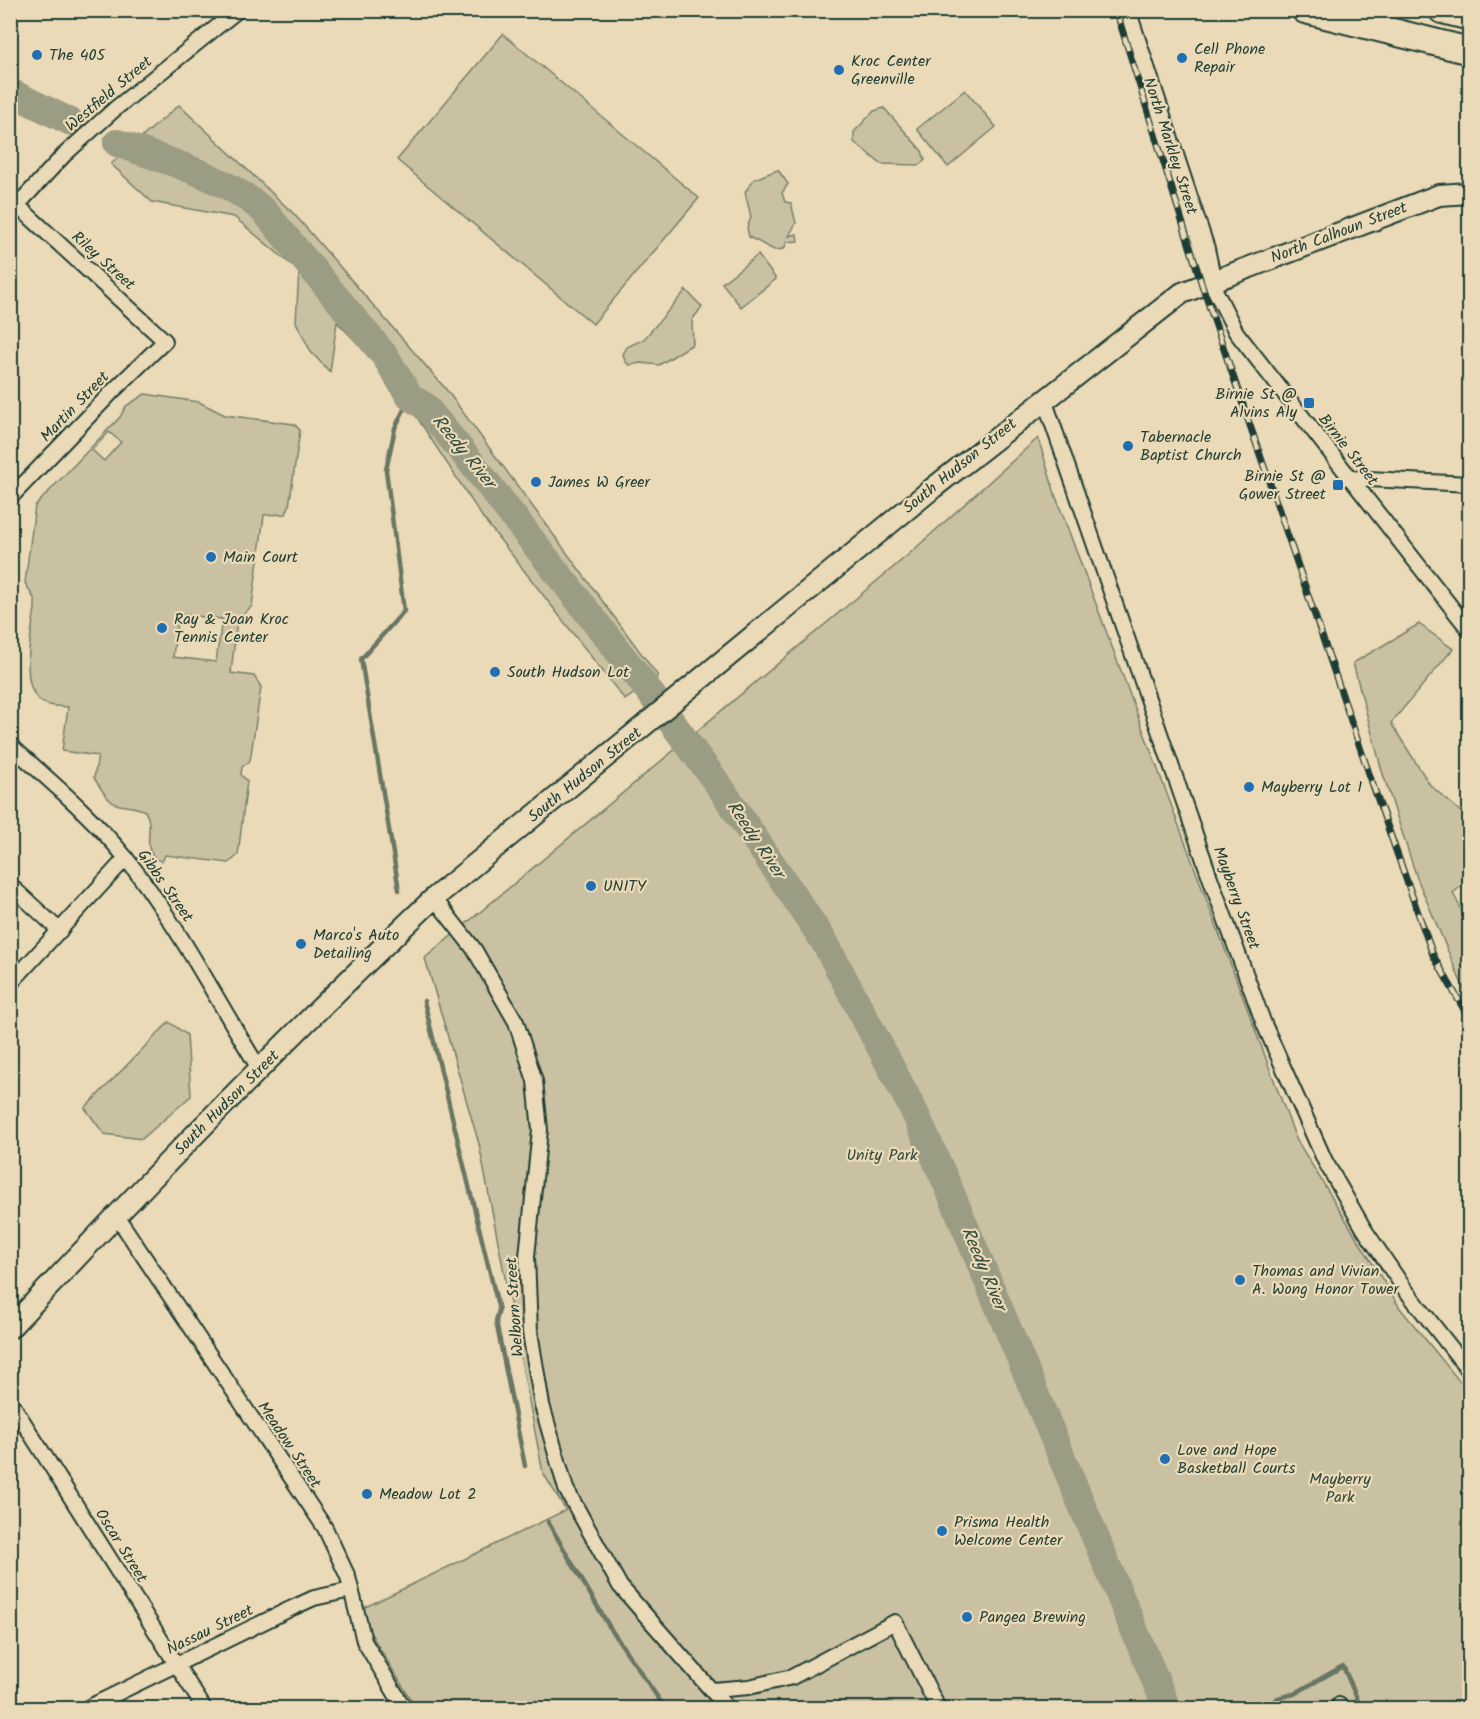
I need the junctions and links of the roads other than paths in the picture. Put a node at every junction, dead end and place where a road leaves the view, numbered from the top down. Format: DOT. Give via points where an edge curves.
graph roads {
  1 [pos="238,10"];
  2 [pos="1125,10"];
  3 [pos="1305,10"];
  4 [pos="1442,10"];
  5 [pos="1470,17"];
  6 [pos="1470,51"];
  7 [pos="1470,193"];
  8 [pos="14,210"];
  9 [pos="1211,282"];
  10 [pos="165,341"];
  11 [pos="1044,399"];
  12 [pos="1348,478"];
  13 [pos="1470,484"];
  14 [pos="10,498"];
  15 [pos="1470,631"];
  16 [pos="10,745"];
  17 [pos="126,858"];
  18 [pos="10,885"];
  19 [pos="434,898"];
  20 [pos="60,931"];
  21 [pos="10,984"];
  22 [pos="260,1070"];
  23 [pos="116,1215"];
  24 [pos="10,1328"];
  25 [pos="1470,1372"];
  26 [pos="10,1401"];
  27 [pos="351,1590"];
  28 [pos="177,1665"];
  29 [pos="713,1690"];
  30 [pos="87,1708"];
  31 [pos="204,1708"];
  32 [pos="404,1708"];
  33 [pos="727,1708"];
  34 [pos="938,1708"];
  1 -- 8 [label="street, Westfield Street" via="116,108 64,155"];
  2 -- 9 [label="street, North Markley Street" via="1204,249"];
  3 -- 6 [label="highway"];
  4 -- 5 [label="highway"];
  7 -- 9 [label="street, North Calhoun Street" via="1439,195"];
  8 -- 10 [label="street, Riley Street"];
  9 -- 11 [label="street, South Hudson Street" via="1182,293"];
  9 -- 12 [label="street, Birnie Street" via="1236,332"];
  10 -- 14 [label="street, Martin Street"];
  11 -- 19 [label="street, South Hudson Street"];
  11 -- 25 [label="street, Mayberry Street" via="1212,883 1269,1034 1325,1161 1364,1229"];
  12 -- 13 [label="street"];
  12 -- 15 [label="street, Birnie Street"];
  16 -- 17 [label="street, Gibbs Street" via="97,825"];
  17 -- 20 [label="street"];
  17 -- 22 [label="street, Gibbs Street" via="184,944"];
  18 -- 20 [label="street"];
  19 -- 22 [label="street, South Hudson Street"];
  19 -- 29 [label="street, Welborn Street" via="474,949 516,1022 534,1082 540,1130 527,1256 530,1332 542,1405 566,1489 620,1586"];
  20 -- 21 [label="street"];
  22 -- 23 [label="street, South Hudson Street"];
  23 -- 24 [label="street, South Hudson Street"];
  23 -- 27 [label="street, Meadow Street" via="325,1528"];
  26 -- 28 [label="street, Oscar Street"];
  27 -- 28 [label="street, Nassau Street" via="314,1598"];
  27 -- 32 [label="street, Meadow Street" via="364,1641"];
  28 -- 30 [label="street, Nassau Street"];
  28 -- 31 [label="street, Oscar Street"];
  29 -- 33 [label="street, Welborn Street"];
  29 -- 34 [label="street" via="792,1677 895,1622"];
}
